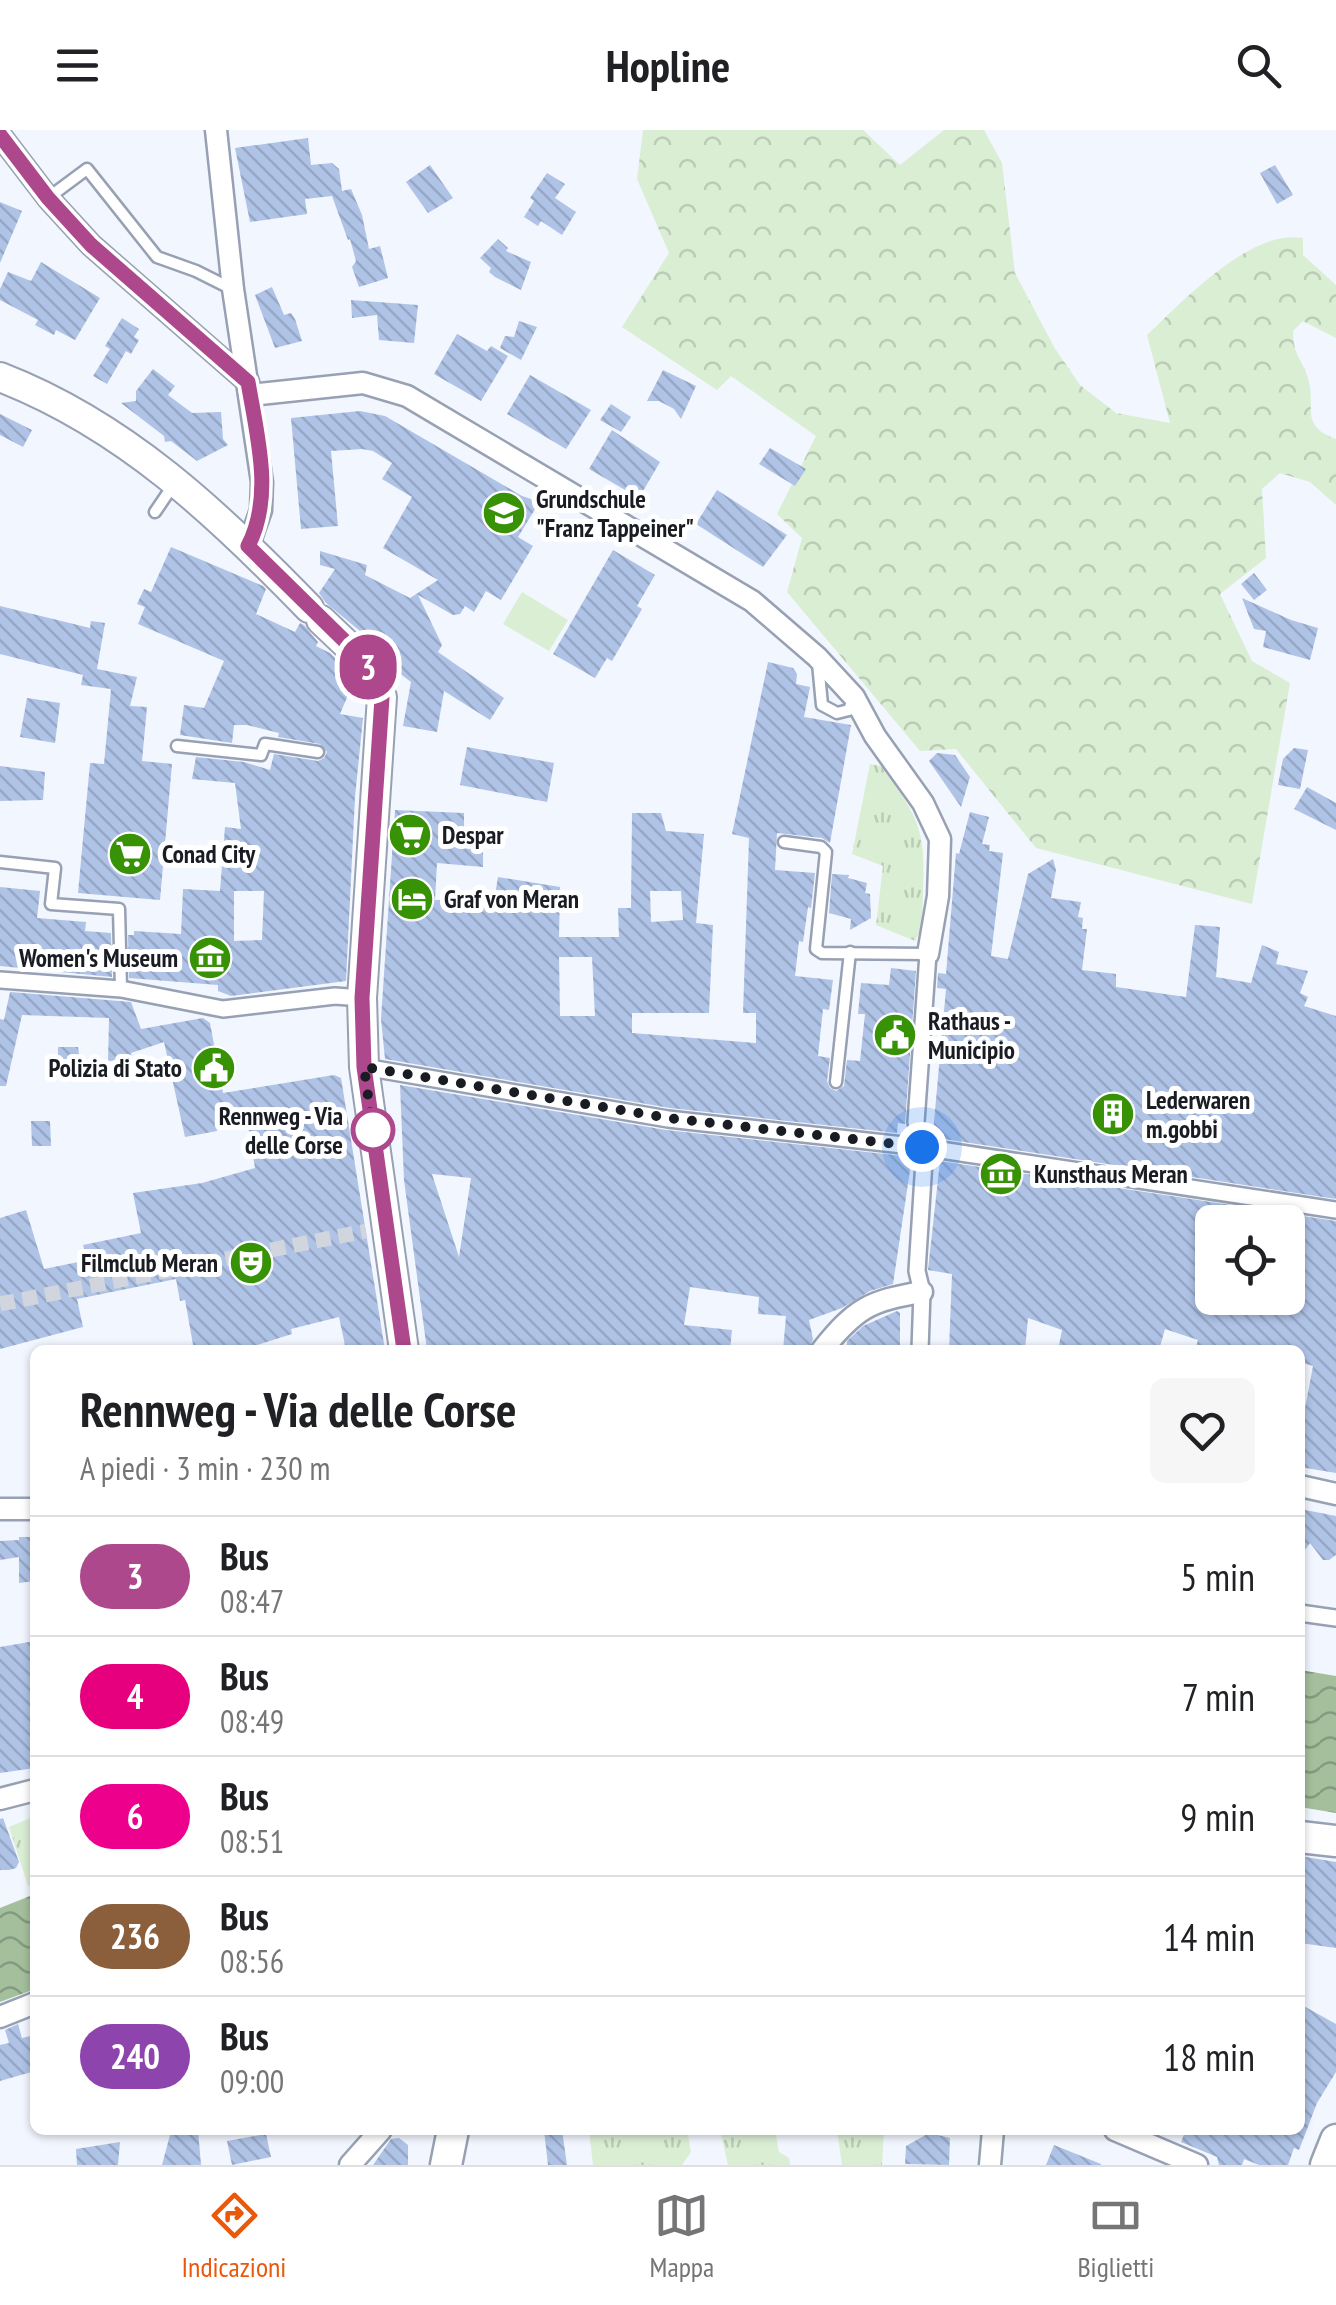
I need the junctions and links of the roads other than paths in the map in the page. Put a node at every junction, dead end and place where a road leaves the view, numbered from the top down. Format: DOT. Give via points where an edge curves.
graph roads {
  1 [pos="216,130"];
  2 [pos="0,135"];
  3 [pos="48,198"];
  4 [pos="233,289"];
  5 [pos="0,377"];
  6 [pos="249,389"];
  7 [pos="176,481"];
  8 [pos="155,512"];
  9 [pos="248,546"];
  10 [pos="817,657"];
  11 [pos="854,697"];
  12 [pos="177,746"];
  13 [pos="318,752"];
  14 [pos="784,842"];
  15 [pos="0,862"];
  16 [pos="850,952"];
  17 [pos="928,954"];
  18 [pos="0,980"];
  19 [pos="121,989"];
  20 [pos="362,998"];
  21 [pos="364,1067"];
  22 [pos="836,1082"];
  23 [pos="922,1147"];
  24 [pos="1336,1210"];
  25 [pos="922,1292"];
  26 [pos="403,1345"];
  27 [pos="826,1345"];
  28 [pos="920,1345"];
  29 [pos="1305,1487"];
  30 [pos="1336,1494"];
  31 [pos="0,1509"];
  32 [pos="30,1509"];
  33 [pos="1305,1614"];
  34 [pos="1336,1618"];
  35 [pos="30,1791"];
  36 [pos="0,1799"];
  37 [pos="1305,1838"];
  38 [pos="1336,1841"];
  39 [pos="30,2005"];
  40 [pos="0,2016"];
  41 [pos="375,2135"];
  42 [pos="452,2135"];
  43 [pos="993,2135"];
  44 [pos="1127,2135"];
  45 [pos="1336,2140"];
  46 [pos="350,2165"];
  47 [pos="446,2165"];
  48 [pos="990,2165"];
  49 [pos="1197,2165"];
  50 [pos="1326,2165"];
  1 -- 4 [label="street"];
  2 -- 3 [label="street"];
  3 -- 4 [label="lane" via="87,169 157,257"];
  3 -- 6 [label="street"];
  4 -- 6 [label="street"];
  5 -- 7 [label="main road" via="83,416"];
  6 -- 9 [label="street" via="263,494"];
  6 -- 10 [label="street" via="362,383 406,396 752,601"];
  7 -- 8 [label="lane"];
  7 -- 9 [label="main road"];
  9 -- 20 [label="main road" via="362,658 377,683 383,712 374,763"];
  10 -- 11 [label="street"];
  10 -- 11 [label="lane" via="822,706 849,710"];
  11 -- 17 [label="street" via="940,838"];
  12 -- 13 [label="lane" via="262,755 265,744"];
  14 -- 16 [label="lane" via="826,852 814,946 822,953"];
  15 -- 19 [label="lane" via="55,868 52,904 120,908"];
  16 -- 17 [label="lane"];
  16 -- 22 [label="lane"];
  17 -- 23 [label="street" via="916,1122"];
  18 -- 19 [label="street"];
  19 -- 20 [label="street" via="223,1009"];
  20 -- 21 [label="main road"];
  21 -- 23 [label="street" via="668,1118"];
  21 -- 26 [label="main road" via="376,1229"];
  23 -- 24 [label="street"];
  23 -- 25 [label="street"];
  25 -- 27 [label="street" via="884,1298 849,1316"];
  25 -- 28 [label="street"];
  29 -- 30 [label="street"];
  31 -- 32 [label="street"];
  33 -- 34 [label="street"];
  35 -- 36 [label="street"];
  37 -- 38 [label="main road"];
  39 -- 40 [label="street"];
  41 -- 46 [label="street"];
  42 -- 47 [label="main road"];
  43 -- 48 [label="street"];
  44 -- 49 [label="street"];
  45 -- 50 [label="main road"];
}
